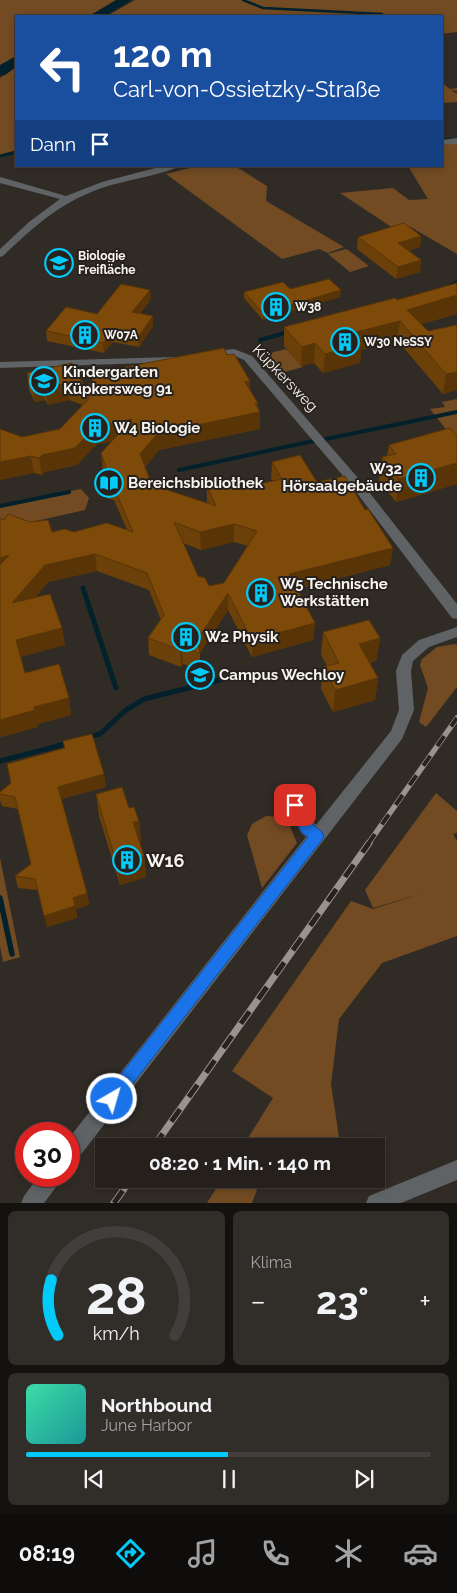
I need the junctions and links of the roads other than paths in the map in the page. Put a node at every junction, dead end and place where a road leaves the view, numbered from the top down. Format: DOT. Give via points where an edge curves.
graph roads {
  1 [pos="457,141"];
  2 [pos="443,143"];
  3 [pos="170,167"];
  4 [pos="0,180"];
  5 [pos="68,199"];
  6 [pos="0,254"];
  7 [pos="0,365"];
  8 [pos="457,614"];
  9 [pos="457,632"];
  10 [pos="295,805"];
  11 [pos="317,836"];
  12 [pos="80,1140"];
  13 [pos="457,1170"];
  14 [pos="43,1187"];
  15 [pos="31,1203"];
  16 [pos="376,1203"];
  1 -- 2 [label="street"];
  3 -- 5 [label="street"];
  4 -- 5 [label="street"];
  5 -- 6 [label="street" via="30,225"];
  7 -- 8 [label="street, Küpkersweg" via="153,362 226,351 248,358 354,481"];
  9 -- 11 [label="street" via="422,645 408,656 402,666 407,703 405,718 397,735"];
  10 -- 11 [label="street" via="307,828"];
  11 -- 12 [label="street"];
  13 -- 16 [label="street"];
  14 -- 15 [label="street"];
}
